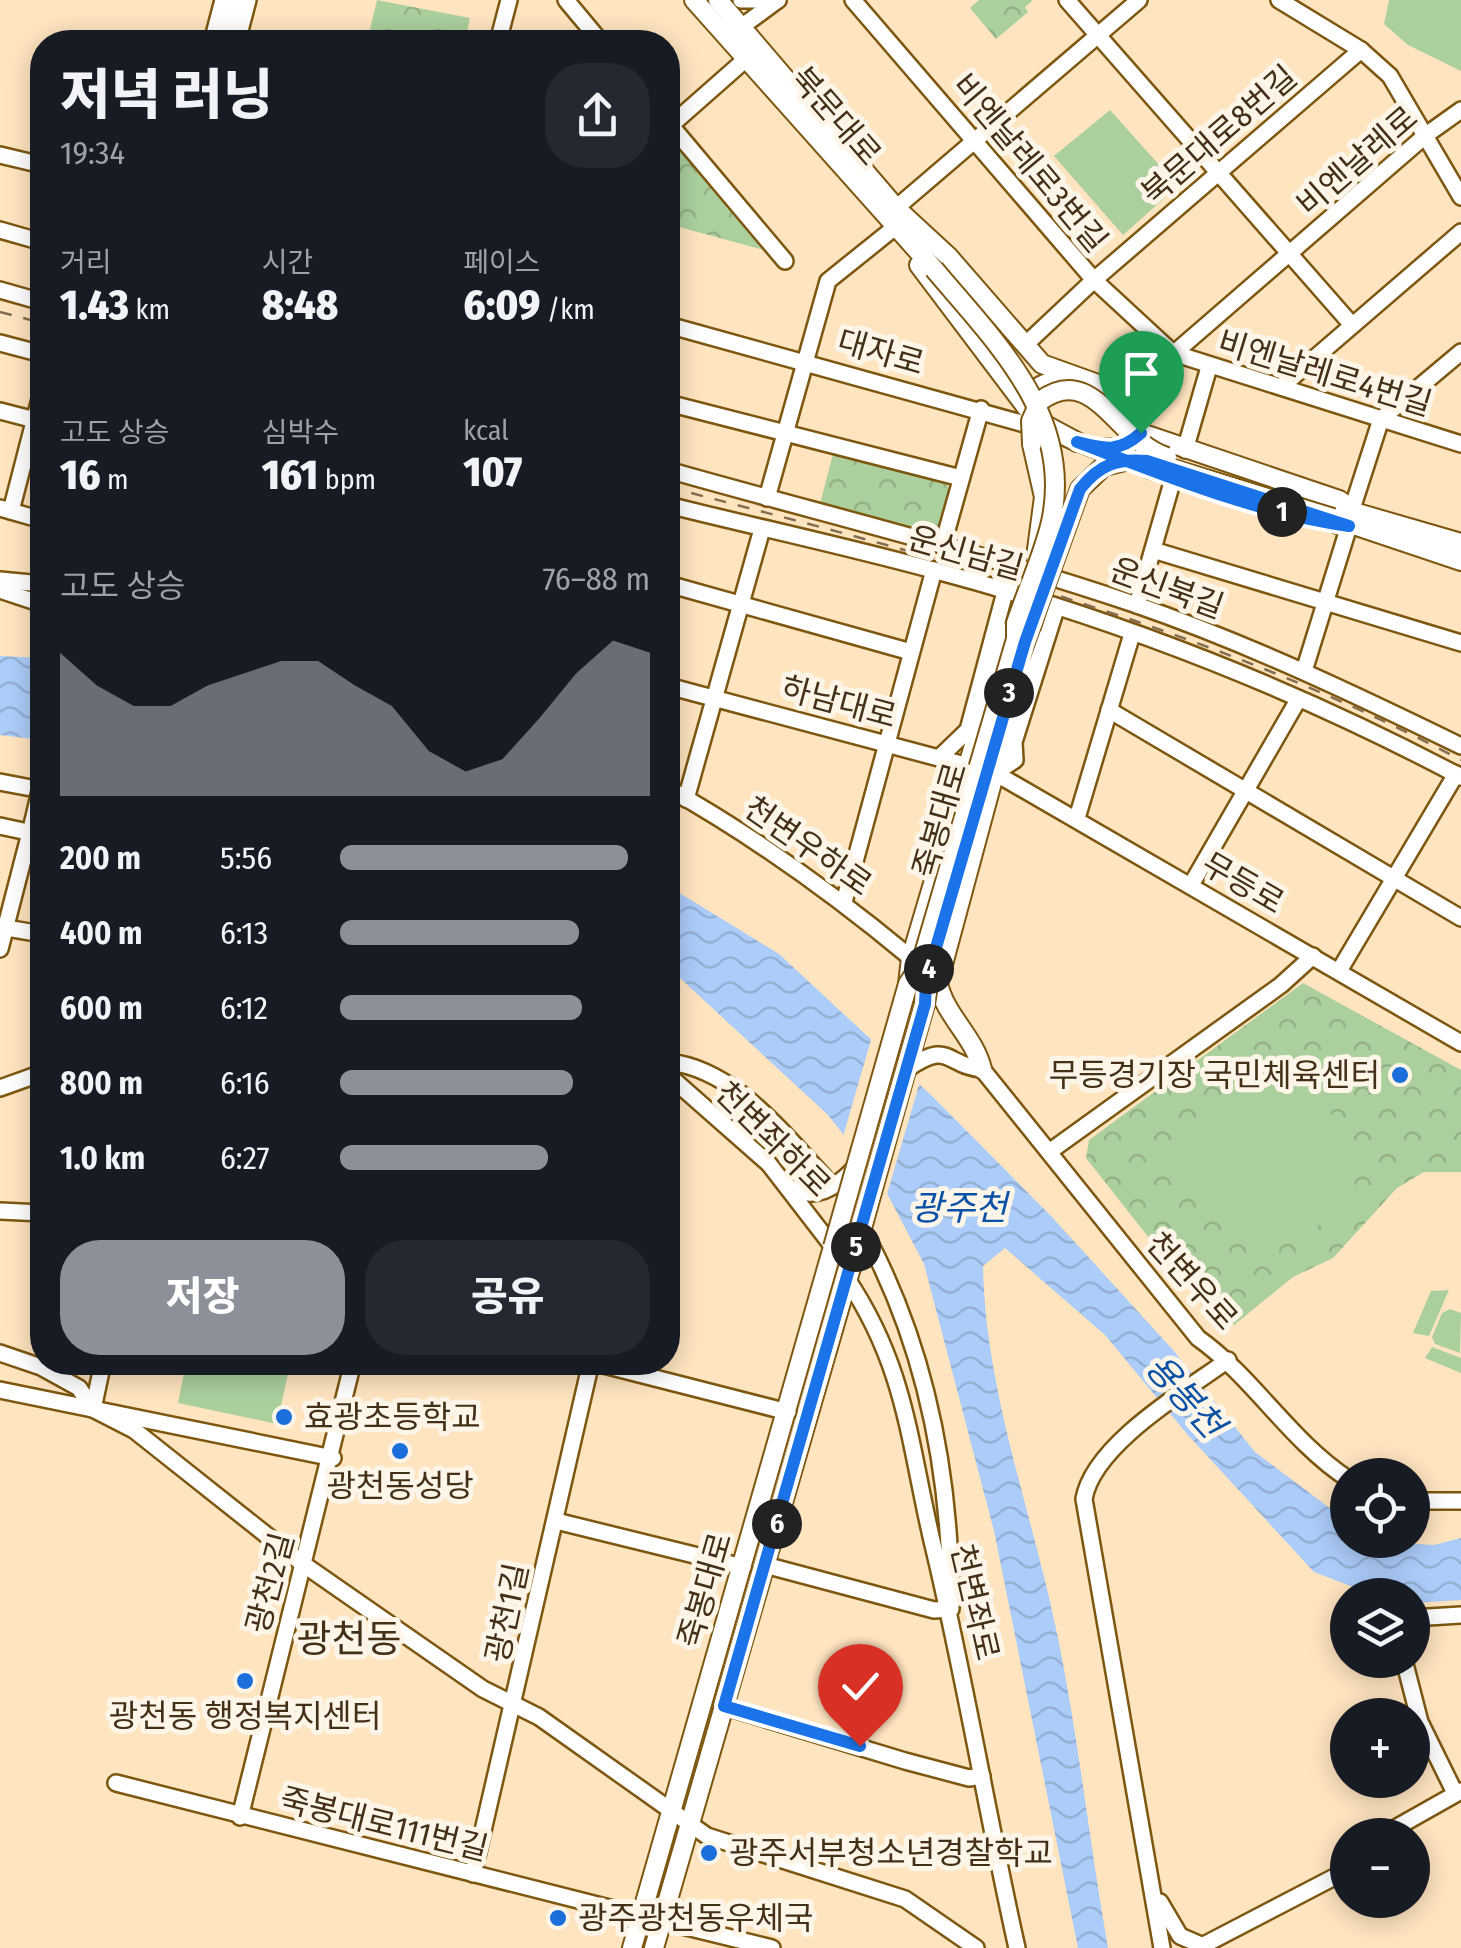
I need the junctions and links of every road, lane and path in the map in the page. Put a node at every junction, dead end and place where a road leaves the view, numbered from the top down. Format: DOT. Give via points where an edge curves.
graph roads {
  1 [pos="223,0"];
  2 [pos="235,0"];
  3 [pos="248,0"];
  4 [pos="509,0"];
  5 [pos="566,0"];
  6 [pos="694,0"];
  7 [pos="718,0"];
  8 [pos="741,0"];
  9 [pos="778,0"];
  10 [pos="853,0"];
  11 [pos="1067,0"];
  12 [pos="1139,0"];
  13 [pos="1280,0"];
  14 [pos="215,30"];
  15 [pos="228,30"];
  16 [pos="241,30"];
  17 [pos="501,30"];
  18 [pos="591,30"];
  19 [pos="734,32"];
  20 [pos="1098,35"];
  21 [pos="1361,50"];
  22 [pos="746,59"];
  23 [pos="1461,110"];
  24 [pos="680,117"];
  25 [pos="1426,135"];
  26 [pos="680,142"];
  27 [pos="973,142"];
  28 [pos="0,155"];
  29 [pos="30,162"];
  30 [pos="1218,170"];
  31 [pos="1461,196"];
  32 [pos="896,208"];
  33 [pos="894,228"];
  34 [pos="1461,232"];
  35 [pos="1290,255"];
  36 [pos="785,261"];
  37 [pos="938,266"];
  38 [pos="1094,280"];
  39 [pos="0,290"];
  40 [pos="30,299"];
  41 [pos="1352,325"];
  42 [pos="680,328"];
  43 [pos="0,343"];
  44 [pos="1025,345"];
  45 [pos="30,351"];
  46 [pos="1461,352"];
  47 [pos="1173,353"];
  48 [pos="806,360"];
  49 [pos="1209,367"];
  50 [pos="1142,381"];
  51 [pos="1094,383"];
  52 [pos="1281,387"];
  53 [pos="680,406"];
  54 [pos="982,409"];
  55 [pos="0,411"];
  56 [pos="1022,411"];
  57 [pos="30,419"];
  58 [pos="1381,419"];
  59 [pos="786,433"];
  60 [pos="1141,433"];
  61 [pos="30,435"];
  62 [pos="1077,442"];
  63 [pos="1461,444"];
  64 [pos="1185,450"];
  65 [pos="680,473"];
  66 [pos="962,478"];
  67 [pos="1174,479"];
  68 [pos="767,498"];
  69 [pos="680,508"];
  70 [pos="6,509"];
  71 [pos="1342,515"];
  72 [pos="30,516"];
  73 [pos="762,529"];
  74 [pos="1461,543"];
  75 [pos="943,544"];
  76 [pos="1153,550"];
  77 [pos="1461,561"];
  78 [pos="1044,566"];
  79 [pos="934,570"];
  80 [pos="0,580"];
  81 [pos="30,583"];
  82 [pos="680,587"];
  83 [pos="0,590"];
  84 [pos="1006,592"];
  85 [pos="30,600"];
  86 [pos="1326,601"];
  87 [pos="739,604"];
  88 [pos="1137,605"];
  89 [pos="1056,609"];
  90 [pos="1024,626"];
  91 [pos="1132,634"];
  92 [pos="1461,643"];
  93 [pos="912,652"];
  94 [pos="1304,671"];
  95 [pos="680,689"];
  96 [pos="713,698"];
  97 [pos="1298,700"];
  98 [pos="1109,710"];
  99 [pos="887,744"];
  100 [pos="1461,746"];
  101 [pos="940,757"];
  102 [pos="966,764"];
  103 [pos="996,774"];
  104 [pos="1458,776"];
  105 [pos="0,782"];
  106 [pos="30,788"];
  107 [pos="1245,791"];
  108 [pos="680,795"];
  109 [pos="686,799"];
  110 [pos="1077,818"];
  111 [pos="0,826"];
  112 [pos="30,829"];
  113 [pos="30,844"];
  114 [pos="1394,878"];
  115 [pos="1192,884"];
  116 [pos="844,902"];
  117 [pos="1461,918"];
  118 [pos="2,927"];
  119 [pos="30,932"];
  120 [pos="0,948"];
  121 [pos="1313,956"];
  122 [pos="911,958"];
  123 [pos="1339,972"];
  124 [pos="938,982"];
  125 [pos="908,984"];
  126 [pos="925,1004"];
  127 [pos="1461,1042"];
  128 [pos="680,1065"];
  129 [pos="907,1069"];
  130 [pos="982,1069"];
  131 [pos="30,1077"];
  132 [pos="680,1085"];
  133 [pos="0,1088"];
  134 [pos="1049,1152"];
  135 [pos="854,1169"];
  136 [pos="825,1178"];
  137 [pos="790,1187"];
  138 [pos="0,1210"];
  139 [pos="30,1212"];
  140 [pos="871,1245"];
  141 [pos="833,1247"];
  142 [pos="848,1275"];
  143 [pos="0,1353"];
  144 [pos="1228,1360"];
  145 [pos="30,1365"];
  146 [pos="55,1375"];
  147 [pos="100,1375"];
  148 [pos="351,1375"];
  149 [pos="589,1375"];
  150 [pos="643,1375"];
  151 [pos="0,1390"];
  152 [pos="93,1409"];
  153 [pos="788,1412"];
  154 [pos="333,1458"];
  155 [pos="1330,1466"];
  156 [pos="1430,1501"];
  157 [pos="1461,1501"];
  158 [pos="556,1521"];
  159 [pos="303,1564"];
  160 [pos="765,1565"];
  161 [pos="743,1567"];
  162 [pos="951,1608"];
  163 [pos="1461,1615"];
  164 [pos="1430,1617"];
  165 [pos="1409,1678"];
  166 [pos="514,1706"];
  167 [pos="724,1706"];
  168 [pos="982,1776"];
  169 [pos="116,1783"];
  170 [pos="1458,1792"];
  171 [pos="674,1811"];
  172 [pos="240,1817"];
  173 [pos="1413,1818"];
  174 [pos="690,1823"];
  175 [pos="473,1874"];
  176 [pos="1330,1879"];
  177 [pos="1152,1887"];
  178 [pos="641,1916"];
  179 [pos="662,1921"];
  180 [pos="1200,1947"];
  181 [pos="632,1948"];
  182 [pos="654,1948"];
  183 [pos="772,1948"];
  184 [pos="976,1948"];
  185 [pos="1017,1948"];
  186 [pos="1162,1948"];
  1 -- 14 [label="street"];
  2 -- 15 [label="street"];
  3 -- 16 [label="street"];
  4 -- 17 [label="street"];
  5 -- 18 [label="street"];
  6 -- 19 [label="main road, 북문대로"];
  7 -- 19 [label="main road, 북문대로"];
  8 -- 9 [label="street"];
  9 -- 19 [label="street"];
  10 -- 27 [label="street, 비엔날레로3번길"];
  11 -- 20 [label="street"];
  12 -- 20 [label="street"];
  13 -- 21 [label="street"];
  19 -- 22 [label="main road, 북문대로"];
  19 -- 32 [label="main road, 북문대로"];
  20 -- 27 [label="street"];
  20 -- 30 [label="street"];
  21 -- 25 [label="street" via="1398,85"];
  21 -- 30 [label="street, 북문대로8번길"];
  22 -- 24 [label="street"];
  22 -- 33 [label="main road, 북문대로"];
  23 -- 25 [label="street, 비엔날레로"];
  25 -- 31 [label="street"];
  25 -- 35 [label="street, 비엔날레로"];
  26 -- 36 [label="street"];
  27 -- 32 [label="street"];
  27 -- 38 [label="street, 비엔날레로3번길"];
  28 -- 29 [label="street"];
  30 -- 35 [label="street"];
  30 -- 38 [label="street, 북문대로8번길"];
  32 -- 37 [label="main road, 북문대로"];
  32 -- 44 [label="main road"];
  33 -- 37 [label="main road, 북문대로"];
  33 -- 48 [label="street" via="828,280"];
  33 -- 56 [label="main road"];
  34 -- 41 [label="street"];
  35 -- 41 [label="street, 비엔날레로"];
  35 -- 47 [label="street, 비엔날레로"];
  37 -- 78 [label="main road, bridge" via="1014,364 1044,420 1054,508"];
  38 -- 44 [label="street, 북문대로8번길"];
  38 -- 47 [label="street, 비엔날레로3번길"];
  39 -- 40 [label="street"];
  41 -- 52 [label="street"];
  42 -- 48 [label="street, 대자로"];
  43 -- 45 [label="street"];
  44 -- 51 [label="main road" via="1042,364"];
  46 -- 58 [label="street"];
  47 -- 49 [label="street, 비엔날레로4번길"];
  47 -- 50 [label="street, 비엔날레로"];
  48 -- 54 [label="street, 대자로"];
  48 -- 59 [label="street"];
  49 -- 52 [label="street, 비엔날레로4번길"];
  49 -- 64 [label="street"];
  50 -- 51 [label="street" via="1124,388"];
  50 -- 60 [label="street"];
  51 -- 56 [label="street" via="1045,380 1032,388"];
  51 -- 60 [label="main road"];
  52 -- 58 [label="street, 비엔날레로4번길"];
  53 -- 59 [label="street"];
  54 -- 56 [label="street, 대자로"];
  54 -- 66 [label="street"];
  55 -- 57 [label="street"];
  56 -- 62 [label="main road"];
  58 -- 63 [label="street, 비엔날레로4번길"];
  58 -- 71 [label="street"];
  59 -- 66 [label="street"];
  59 -- 68 [label="street"];
  60 -- 62 [label="street" via="1128,446 1110,450"];
  60 -- 64 [label="main road"];
  61 -- 70 [label="street"];
  62 -- 67 [label="street"];
  64 -- 71 [label="main road" via="1339,500"];
  65 -- 68 [label="street, 운신북길"];
  66 -- 75 [label="street"];
  67 -- 71 [label="street" via="1315,522"];
  67 -- 76 [label="street"];
  68 -- 75 [label="street, 운신북길"];
  69 -- 73 [label="street, 운신남길"];
  70 -- 72 [label="street"];
  71 -- 74 [label="main road"];
  71 -- 77 [label="main road"];
  71 -- 78 [label="main road, bridge" via="1147,461 1117,461 1080,489"];
  71 -- 78 [label="main road, bridge" via="1152,453 1099,402 1067,388 1040,401 1031,421 1044,496"];
  71 -- 86 [label="street"];
  73 -- 79 [label="street, 운신남길"];
  73 -- 87 [label="street"];
  75 -- 88 [label="street, 운신북길"];
  76 -- 86 [label="street"];
  76 -- 88 [label="street"];
  78 -- 90 [label="main road, bridge"];
  79 -- 84 [label="street, 운신남길"];
  79 -- 93 [label="street"];
  80 -- 81 [label="street"];
  82 -- 87 [label="street"];
  83 -- 85 [label="street"];
  84 -- 89 [label="street, 운신남길"];
  84 -- 101 [label="street, 죽봉대로" via="968,730"];
  86 -- 92 [label="street"];
  86 -- 94 [label="street"];
  87 -- 93 [label="street"];
  87 -- 96 [label="street"];
  88 -- 94 [label="street, 운신북길"];
  89 -- 91 [label="street, 운신남길"];
  89 -- 103 [label="street" via="1014,742 1016,760"];
  90 -- 102 [label="main road" via="1006,637"];
  90 -- 103 [label="main road" via="1033,643"];
  90 -- 125 [label="main road, 죽봉대로, bridge" via="922,964"];
  90 -- 126 [label="main road, 죽봉대로, bridge"];
  91 -- 97 [label="street, 운신남길"];
  91 -- 98 [label="street"];
  93 -- 99 [label="street"];
  94 -- 100 [label="street, 운신북길"];
  95 -- 96 [label="street, 하남대로"];
  96 -- 99 [label="street, 하남대로"];
  96 -- 109 [label="street"];
  97 -- 104 [label="street, 운신남길"];
  97 -- 107 [label="street"];
  98 -- 107 [label="street"];
  98 -- 110 [label="street"];
  99 -- 101 [label="street, 하남대로"];
  99 -- 116 [label="street"];
  101 -- 102 [label="street, 하남대로"];
  102 -- 103 [label="street, 하남대로"];
  102 -- 122 [label="main road"];
  103 -- 110 [label="street, 무등로"];
  103 -- 124 [label="main road"];
  104 -- 114 [label="street"];
  105 -- 106 [label="street"];
  107 -- 114 [label="street"];
  107 -- 115 [label="street"];
  108 -- 109 [label="street, 천변우하로"];
  109 -- 116 [label="street, 천변우하로"];
  110 -- 115 [label="street, 무등로"];
  111 -- 112 [label="street"];
  113 -- 118 [label="street"];
  114 -- 117 [label="street"];
  114 -- 123 [label="street"];
  115 -- 121 [label="street, 무등로"];
  116 -- 122 [label="street, 천변우하로"];
  118 -- 119 [label="street"];
  118 -- 120 [label="street"];
  121 -- 123 [label="street, 무등로"];
  121 -- 134 [label="street"];
  122 -- 125 [label="main road"];
  123 -- 127 [label="street, 무등로"];
  124 -- 126 [label="main road"];
  124 -- 130 [label="main road" via="941,1000 978,1051"];
  125 -- 135 [label="main road, 죽봉대로, bridge"];
  126 -- 129 [label="main road, 죽봉대로"];
  128 -- 136 [label="street, 천변좌하로" via="739,1094"];
  129 -- 130 [label="street" via="939,1054"];
  129 -- 142 [label="main road, 죽봉대로, bridge"];
  130 -- 134 [label="street, 천변우로"];
  131 -- 133 [label="street"];
  132 -- 137 [label="street, 천변좌하로"];
  134 -- 144 [label="street, 천변우로" via="1198,1338"];
  135 -- 137 [label="street" via="826,1192"];
  135 -- 141 [label="main road, 죽봉대로, bridge"];
  137 -- 141 [label="street, 천변좌하로"];
  138 -- 139 [label="street"];
  140 -- 162 [label="street" via="928,1384 949,1538"];
  141 -- 153 [label="main road, 죽봉대로"];
  142 -- 160 [label="main road, 죽봉대로"];
  142 -- 162 [label="street, 천변좌로" via="898,1377"];
  143 -- 145 [label="street"];
  144 -- 155 [label="street"];
  144 -- 177 [label="street, 천변우로" via="1099,1463 1084,1499"];
  146 -- 152 [label="street" via="79,1388"];
  147 -- 152 [label="street"];
  148 -- 154 [label="street, 광천2길"];
  149 -- 158 [label="street, 광천1길"];
  150 -- 153 [label="street"];
  151 -- 152 [label="street"];
  152 -- 154 [label="street"];
  152 -- 159 [label="street" via="134,1430"];
  153 -- 161 [label="main road, 죽봉대로"];
  154 -- 159 [label="street, 광천2길"];
  156 -- 157 [label="street"];
  158 -- 161 [label="street"];
  158 -- 166 [label="street, 광천1길"];
  159 -- 166 [label="street"];
  159 -- 172 [label="street, 광천2길"];
  160 -- 162 [label="street" via="934,1610"];
  160 -- 167 [label="main road, 죽봉대로"];
  161 -- 171 [label="main road, 죽봉대로"];
  162 -- 168 [label="street, 천변좌로"];
  163 -- 164 [label="street"];
  165 -- 170 [label="street" via="1420,1722"];
  166 -- 171 [label="street"];
  166 -- 175 [label="street, 광천1길"];
  167 -- 168 [label="street" via="952,1774"];
  167 -- 174 [label="main road, 죽봉대로"];
  168 -- 185 [label="street, 천변좌로"];
  169 -- 172 [label="street, 죽봉대로111번길"];
  170 -- 173 [label="street"];
  171 -- 174 [label="street"];
  171 -- 178 [label="main road, 죽봉대로"];
  172 -- 175 [label="street, 죽봉대로111번길"];
  174 -- 179 [label="main road, 죽봉대로"];
  174 -- 184 [label="street" via="734,1847 916,1904"];
  175 -- 178 [label="street, 죽봉대로111번길"];
  176 -- 180 [label="street"];
  177 -- 180 [label="street" via="1180,1936"];
  177 -- 186 [label="street, 천변우로"];
  178 -- 181 [label="main road, 죽봉대로"];
  179 -- 182 [label="main road, 죽봉대로"];
  179 -- 183 [label="street"];
}
